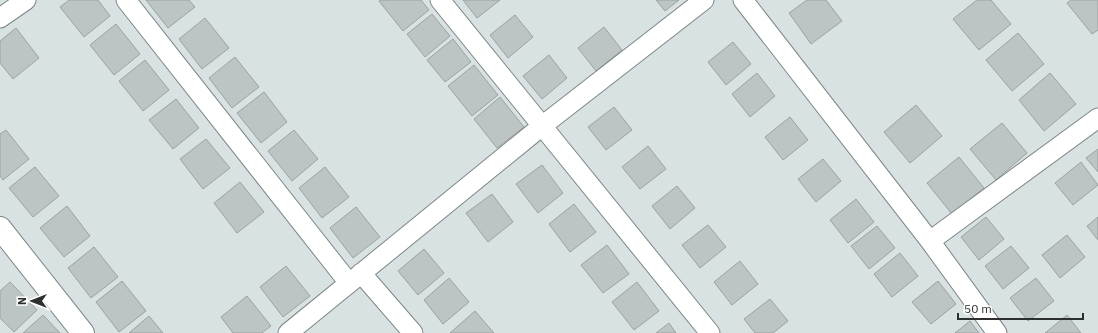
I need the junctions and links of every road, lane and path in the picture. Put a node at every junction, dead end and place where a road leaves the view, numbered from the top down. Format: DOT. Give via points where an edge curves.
graph roads {
  1 [pos="26,0"];
  2 [pos="126,0"];
  3 [pos="440,0"];
  4 [pos="704,0"];
  5 [pos="742,0"];
  6 [pos="0,18"];
  7 [pos="1098,118"];
  8 [pos="542,126"];
  9 [pos="0,228"];
  10 [pos="930,241"];
  11 [pos="355,278"];
  12 [pos="83,333"];
  13 [pos="288,333"];
  14 [pos="414,333"];
  15 [pos="710,333"];
  16 [pos="997,333"];
  1 -- 6 [label="street"];
  2 -- 11 [label="street"];
  3 -- 8 [label="street"];
  4 -- 8 [label="street"];
  5 -- 10 [label="street"];
  7 -- 10 [label="street"];
  8 -- 11 [label="street"];
  8 -- 15 [label="street"];
  9 -- 12 [label="main road"];
  10 -- 16 [label="street"];
  11 -- 13 [label="street"];
  11 -- 14 [label="street"];
}
